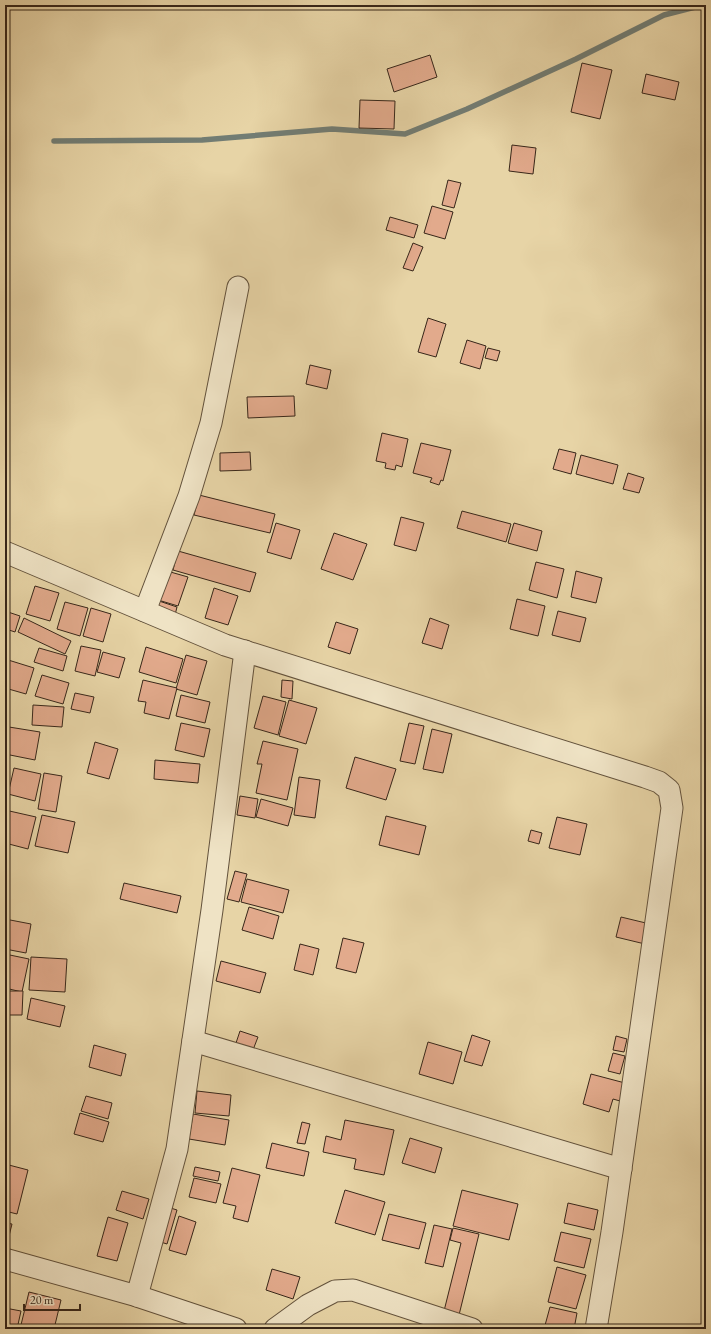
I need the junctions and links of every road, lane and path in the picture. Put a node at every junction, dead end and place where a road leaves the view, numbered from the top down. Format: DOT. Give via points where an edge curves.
graph roads {
  1 [pos="238,287"];
  2 [pos="5,552"];
  3 [pos="145,611"];
  4 [pos="245,652"];
  5 [pos="193,1041"];
  6 [pos="621,1169"];
  7 [pos="5,1259"];
  8 [pos="137,1296"];
  9 [pos="236,1329"];
  10 [pos="275,1329"];
  11 [pos="472,1329"];
  12 [pos="596,1329"];
  1 -- 3 [label="street" via="211,423 189,496"];
  2 -- 3 [label="street"];
  3 -- 4 [label="street"];
  4 -- 5 [label="street"];
  4 -- 6 [label="street" via="645,777 659,782 669,790 672,808"];
  5 -- 6 [label="street"];
  5 -- 8 [label="street" via="177,1149"];
  6 -- 12 [label="street"];
  7 -- 8 [label="street"];
  8 -- 9 [label="street"];
  10 -- 11 [label="street" via="308,1305 335,1291 353,1290"];
}
